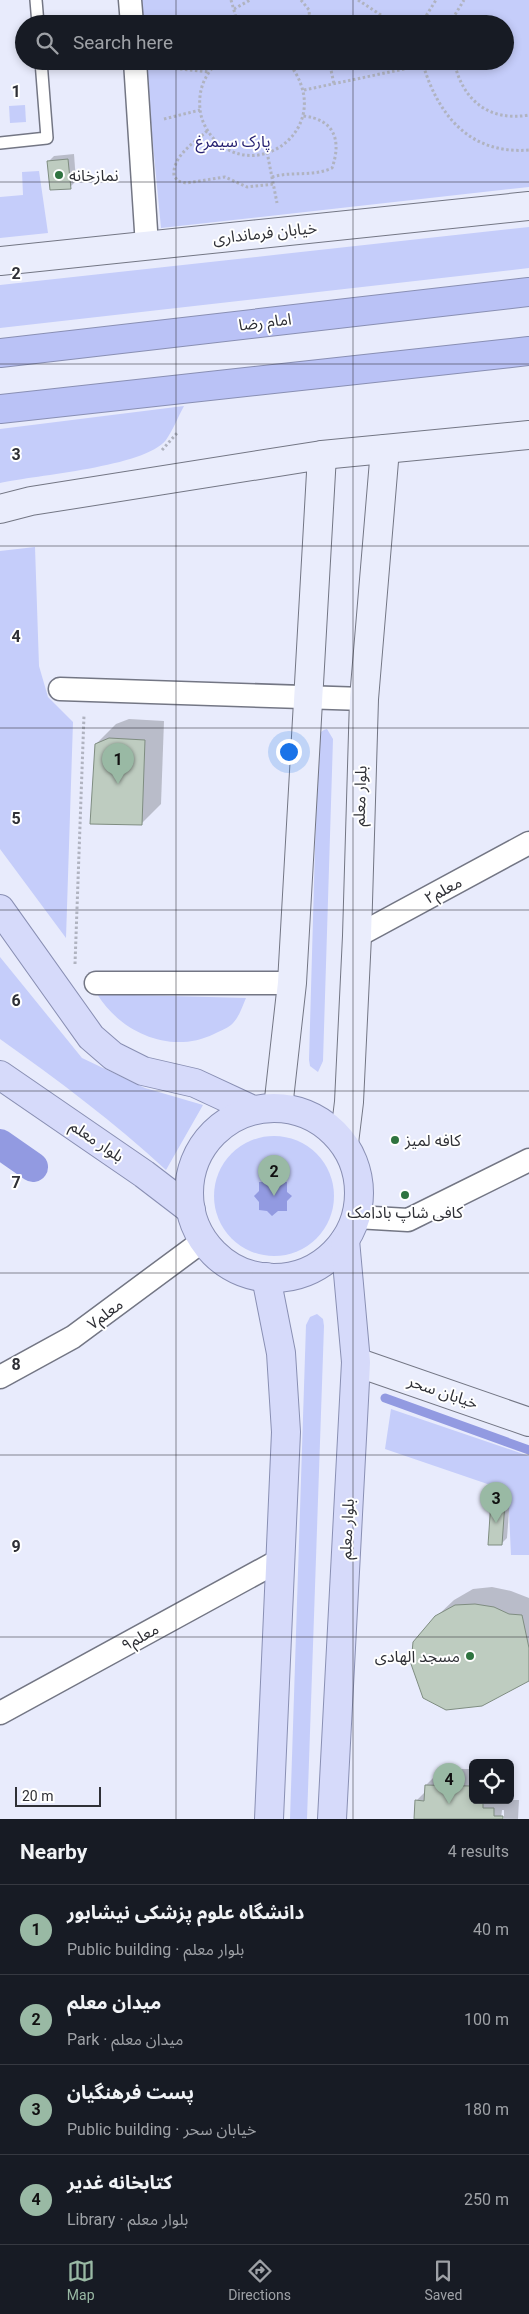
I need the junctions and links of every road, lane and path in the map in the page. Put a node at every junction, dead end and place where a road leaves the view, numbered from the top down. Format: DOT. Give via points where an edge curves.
graph roads {
  1 [pos="36,0"];
  2 [pos="130,0"];
  3 [pos="231,0"];
  4 [pos="250,0"];
  5 [pos="301,0"];
  6 [pos="358,0"];
  7 [pos="436,0"];
  8 [pos="456,0"];
  9 [pos="463,2"];
  10 [pos="234,9"];
  11 [pos="37,15"];
  12 [pos="131,15"];
  13 [pos="236,15"];
  14 [pos="309,15"];
  15 [pos="380,15"];
  16 [pos="427,15"];
  17 [pos="455,15"];
  18 [pos="41,70"];
  19 [pos="136,70"];
  20 [pos="189,70"];
  21 [pos="295,70"];
  22 [pos="331,70"];
  23 [pos="393,70"];
  24 [pos="425,70"];
  25 [pos="456,70"];
  26 [pos="209,72"];
  27 [pos="334,84"];
  28 [pos="304,90"];
  29 [pos="200,110"];
  30 [pos="529,115"];
  31 [pos="303,116"];
  32 [pos="139,124"];
  33 [pos="207,131"];
  34 [pos="0,142"];
  35 [pos="529,150"];
  36 [pos="267,152"];
  37 [pos="272,177"];
  38 [pos="274,184"];
  39 [pos="529,206"];
  40 [pos="278,210"];
  41 [pos="148,246"];
  42 [pos="0,261"];
  43 [pos="529,292"];
  44 [pos="529,351"];
  45 [pos="0,353"];
  46 [pos="0,409"];
  47 [pos="529,435"];
  48 [pos="385,449"];
  49 [pos="322,455"];
  50 [pos="0,509"];
  51 [pos="60,688"];
  52 [pos="85,690"];
  53 [pos="310,696"];
  54 [pos="364,699"];
  55 [pos="529,843"];
  56 [pos="0,909"];
  57 [pos="356,936"];
  58 [pos="74,967"];
  59 [pos="292,982"];
  60 [pos="96,983"];
  61 [pos="0,1075"];
  62 [pos="266,1109"];
  63 [pos="344,1143"];
  64 [pos="529,1160"];
  65 [pos="191,1210"];
  66 [pos="351,1228"];
  67 [pos="204,1240"];
  68 [pos="266,1277"];
  69 [pos="356,1362"];
  70 [pos="0,1377"];
  71 [pos="529,1422"];
  72 [pos="280,1560"];
  73 [pos="0,1713"];
  74 [pos="269,1819"];
  75 [pos="332,1819"];
  1 -- 11 [label="lane"];
  2 -- 12 [label="street"];
  3 -- 10 [label="path"];
  4 -- 10 [label="path"];
  5 -- 14 [label="path"];
  6 -- 15 [label="path"];
  7 -- 16 [label="path"];
  8 -- 9 [label="path"];
  9 -- 17 [label="path"];
  10 -- 13 [label="path"];
  18 -- 34 [label="lane" via="47,138"];
  19 -- 32 [label="street"];
  20 -- 26 [label="path"];
  21 -- 28 [label="path"];
  22 -- 27 [label="path"];
  23 -- 27 [label="path"];
  24 -- 35 [label="path" via="445,113 464,133 491,148"];
  25 -- 30 [label="path" via="466,93 480,106 515,118"];
  26 -- 29 [label="path" via="202,82"];
  27 -- 28 [label="path"];
  28 -- 31 [label="path"];
  29 -- 32 [label="path"];
  29 -- 33 [label="path"];
  31 -- 36 [label="path" via="289,141"];
  31 -- 37 [label="path" via="317,117 326,122 333,133 336,146 332,168"];
  32 -- 41 [label="street"];
  33 -- 36 [label="path" via="220,145 236,154"];
  33 -- 38 [label="path" via="175,163 174,176 178,181 224,177 246,187"];
  36 -- 37 [label="path"];
  37 -- 38 [label="path"];
  38 -- 40 [label="path"];
  39 -- 41 [label="main road, خیابان فرمانداری"];
  41 -- 42 [label="main road, خیابان فرمانداری"];
  43 -- 45 [label="highway, امام رضا"];
  44 -- 46 [label="highway"];
  47 -- 48 [label="main road"];
  48 -- 49 [label="main road"];
  48 -- 54 [label="main road, بلوار معلم"];
  49 -- 50 [label="main road" via="31,501"];
  49 -- 53 [label="main road"];
  51 -- 52 [label="street"];
  52 -- 53 [label="street"];
  52 -- 58 [label="path"];
  53 -- 54 [label="street"];
  53 -- 59 [label="main road"];
  54 -- 57 [label="main road, بلوار معلم"];
  55 -- 57 [label="street, معلم۲"];
  56 -- 62 [label="main road" via="91,1037 113,1056 143,1071 195,1083"];
  57 -- 63 [label="main road, بلوار معلم" via="349,1102"];
  59 -- 60 [label="street"];
  59 -- 62 [label="main road"];
  61 -- 65 [label="main road, بلوار معلم"];
  62 -- 63 [label="main road" via="304,1112 326,1124"];
  62 -- 65 [label="main road" via="233,1118 202,1148 193,1168"];
  63 -- 66 [label="main road" via="356,1166 360,1191"];
  64 -- 66 [label="street" via="408,1220"];
  65 -- 67 [label="main road"];
  66 -- 68 [label="main road" via="330,1257 310,1270"];
  66 -- 69 [label="main road, بلوار معلم"];
  67 -- 68 [label="main road" via="220,1259 242,1272"];
  67 -- 70 [label="street, معلم۷" via="73,1337"];
  68 -- 72 [label="main road" via="281,1353 286,1432"];
  69 -- 71 [label="main road, خیابان سحر"];
  69 -- 75 [label="main road, بلوار معلم"];
  72 -- 73 [label="street, معلم۹"];
  72 -- 74 [label="main road"];
}
